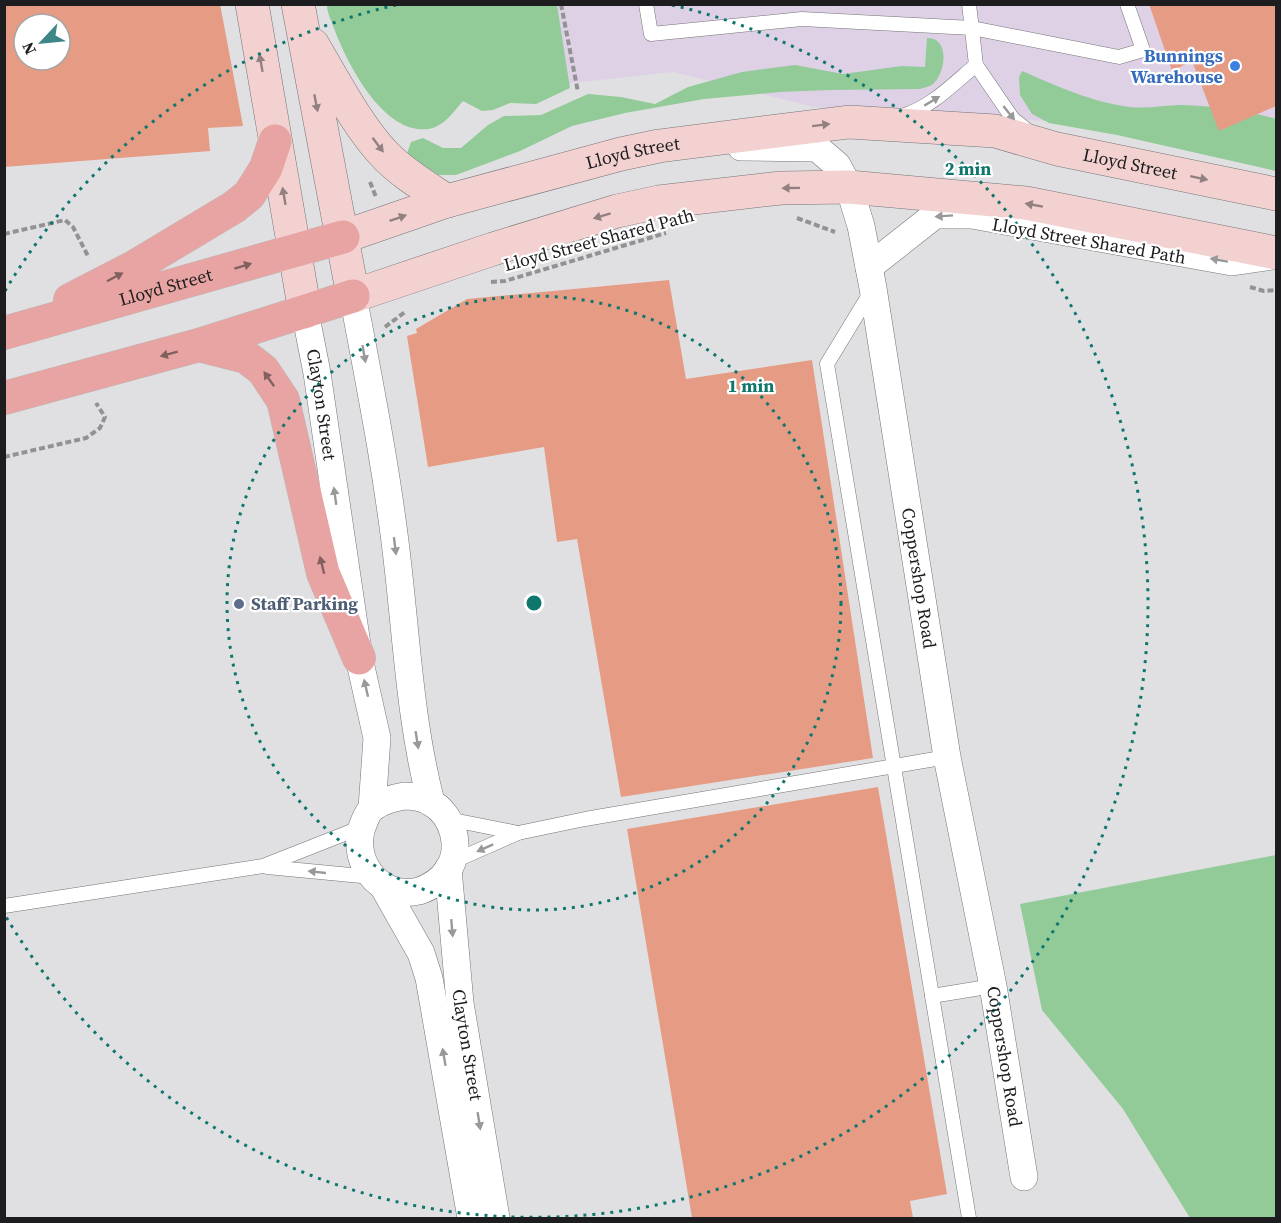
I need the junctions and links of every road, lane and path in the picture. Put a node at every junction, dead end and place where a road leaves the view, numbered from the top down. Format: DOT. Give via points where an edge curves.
graph roads {
  1 [pos="252,4"];
  2 [pos="561,4"];
  3 [pos="646,4"];
  4 [pos="969,4"];
  5 [pos="1127,4"];
  6 [pos="299,15"];
  7 [pos="972,28"];
  8 [pos="976,65"];
  9 [pos="578,92"];
  10 [pos="879,123"];
  11 [pos="275,141"];
  12 [pos="659,146"];
  13 [pos="1057,149"];
  14 [pos="849,187"];
  15 [pos="1276,194"];
  16 [pos="447,201"];
  17 [pos="790,217"];
  18 [pos="861,226"];
  19 [pos="672,231"];
  20 [pos="4,234"];
  21 [pos="343,237"];
  22 [pos="294,251"];
  23 [pos="1276,254"];
  24 [pos="94,268"];
  25 [pos="871,278"];
  26 [pos="486,283"];
  27 [pos="1241,285"];
  28 [pos="1276,290"];
  29 [pos="353,296"];
  30 [pos="410,309"];
  31 [pos="305,312"];
  32 [pos="4,326"];
  33 [pos="384,328"];
  34 [pos="4,333"];
  35 [pos="199,345"];
  36 [pos="4,398"];
  37 [pos="96,402"];
  38 [pos="4,457"];
  39 [pos="359,658"];
  40 [pos="947,757"];
  41 [pos="895,767"];
  42 [pos="439,810"];
  43 [pos="367,817"];
  44 [pos="518,833"];
  45 [pos="263,866"];
  46 [pos="450,866"];
  47 [pos="377,882"];
  48 [pos="4,906"];
  49 [pos="993,986"];
  50 [pos="932,996"];
  51 [pos="1023,1177"];
  52 [pos="471,1218"];
  53 [pos="496,1218"];
  54 [pos="969,1218"];
  11 -- 1 [label="main road, Clayton Street, one-way"];
  2 -- 9 [label="path"];
  3 -- 7 [label="lane" via="651,33 802,18"];
  4 -- 7 [label="lane"];
  5 -- 7 [label="lane" via="1143,50 1119,57"];
  6 -- 16 [label="main road, one-way" via="354,112 386,156 409,177"];
  6 -- 21 [label="main road, one-way"];
  7 -- 8 [label="lane"];
  10 -- 8 [label="lane, one-way" via="912,113 942,95"];
  8 -- 13 [label="lane, one-way" via="1013,119"];
  12 -- 10 [label="main road, Lloyd Street, one-way" via="849,122"];
  10 -- 13 [label="main road, Lloyd Street" via="995,131"];
  22 -- 11 [label="main road, Clayton Street, one-way"];
  32 -- 11 [label="main road, one-way" via="79,296 234,207 259,181"];
  12 -- 14 [label="street, Coppershop Road" via="817,148 837,165"];
  12 -- 16 [label="main road, Lloyd Street"];
  13 -- 15 [label="main road, Lloyd Street, one-way"];
  14 -- 18 [label="street, Coppershop Road"];
  23 -- 14 [label="main road, one-way" via="1026,203"];
  14 -- 29 [label="main road, one-way" via="738,192 617,211"];
  21 -- 16 [label="main road, Lloyd Street, one-way"];
  17 -- 18 [label="path" via="839,233"];
  18 -- 25 [label="street, Coppershop Road"];
  19 -- 26 [label="path, Lloyd Street Shared Path" via="505,281"];
  20 -- 24 [label="path" via="65,220 73,227"];
  21 -- 22 [label="main road, Lloyd Street"];
  21 -- 29 [label="main road"];
  22 -- 31 [label="main road, Clayton Street"];
  34 -- 22 [label="main road, Lloyd Street, one-way"];
  23 -- 25 [label="street, one-way" via="1232,262 972,215 935,215"];
  25 -- 40 [label="street, Coppershop Road"];
  25 -- 41 [label="lane" via="827,364"];
  27 -- 28 [label="path"];
  29 -- 31 [label="main road"];
  29 -- 42 [label="street, one-way" via="388,488 421,764"];
  30 -- 33 [label="path"];
  31 -- 35 [label="main road"];
  39 -- 31 [label="street, Clayton Street, one-way"];
  35 -- 36 [label="main road, one-way"];
  39 -- 35 [label="main road, one-way" via="323,573 283,400 263,370 246,357"];
  37 -- 38 [label="path" via="105,417 100,428 86,438"];
  43 -- 39 [label="street, Clayton Street, one-way" via="377,738"];
  40 -- 41 [label="lane"];
  40 -- 49 [label="street, Coppershop Road"];
  41 -- 44 [label="lane"];
  41 -- 50 [label="lane"];
  42 -- 43 [label="street" via="418,797 404,796 390,799"];
  42 -- 44 [label="lane"];
  42 -- 46 [label="street" via="454,833"];
  43 -- 45 [label="lane"];
  43 -- 47 [label="street" via="359,840 360,854"];
  44 -- 46 [label="lane, one-way"];
  47 -- 45 [label="lane, one-way"];
  45 -- 48 [label="lane"];
  46 -- 47 [label="street" via="433,885 411,892 396,891"];
  46 -- 53 [label="street, Clayton Street, one-way" via="460,1003"];
  52 -- 47 [label="street, Clayton Street, one-way" via="429,978 421,953"];
  49 -- 50 [label="lane"];
  49 -- 51 [label="street, Coppershop Road"];
  50 -- 54 [label="lane"];
}
